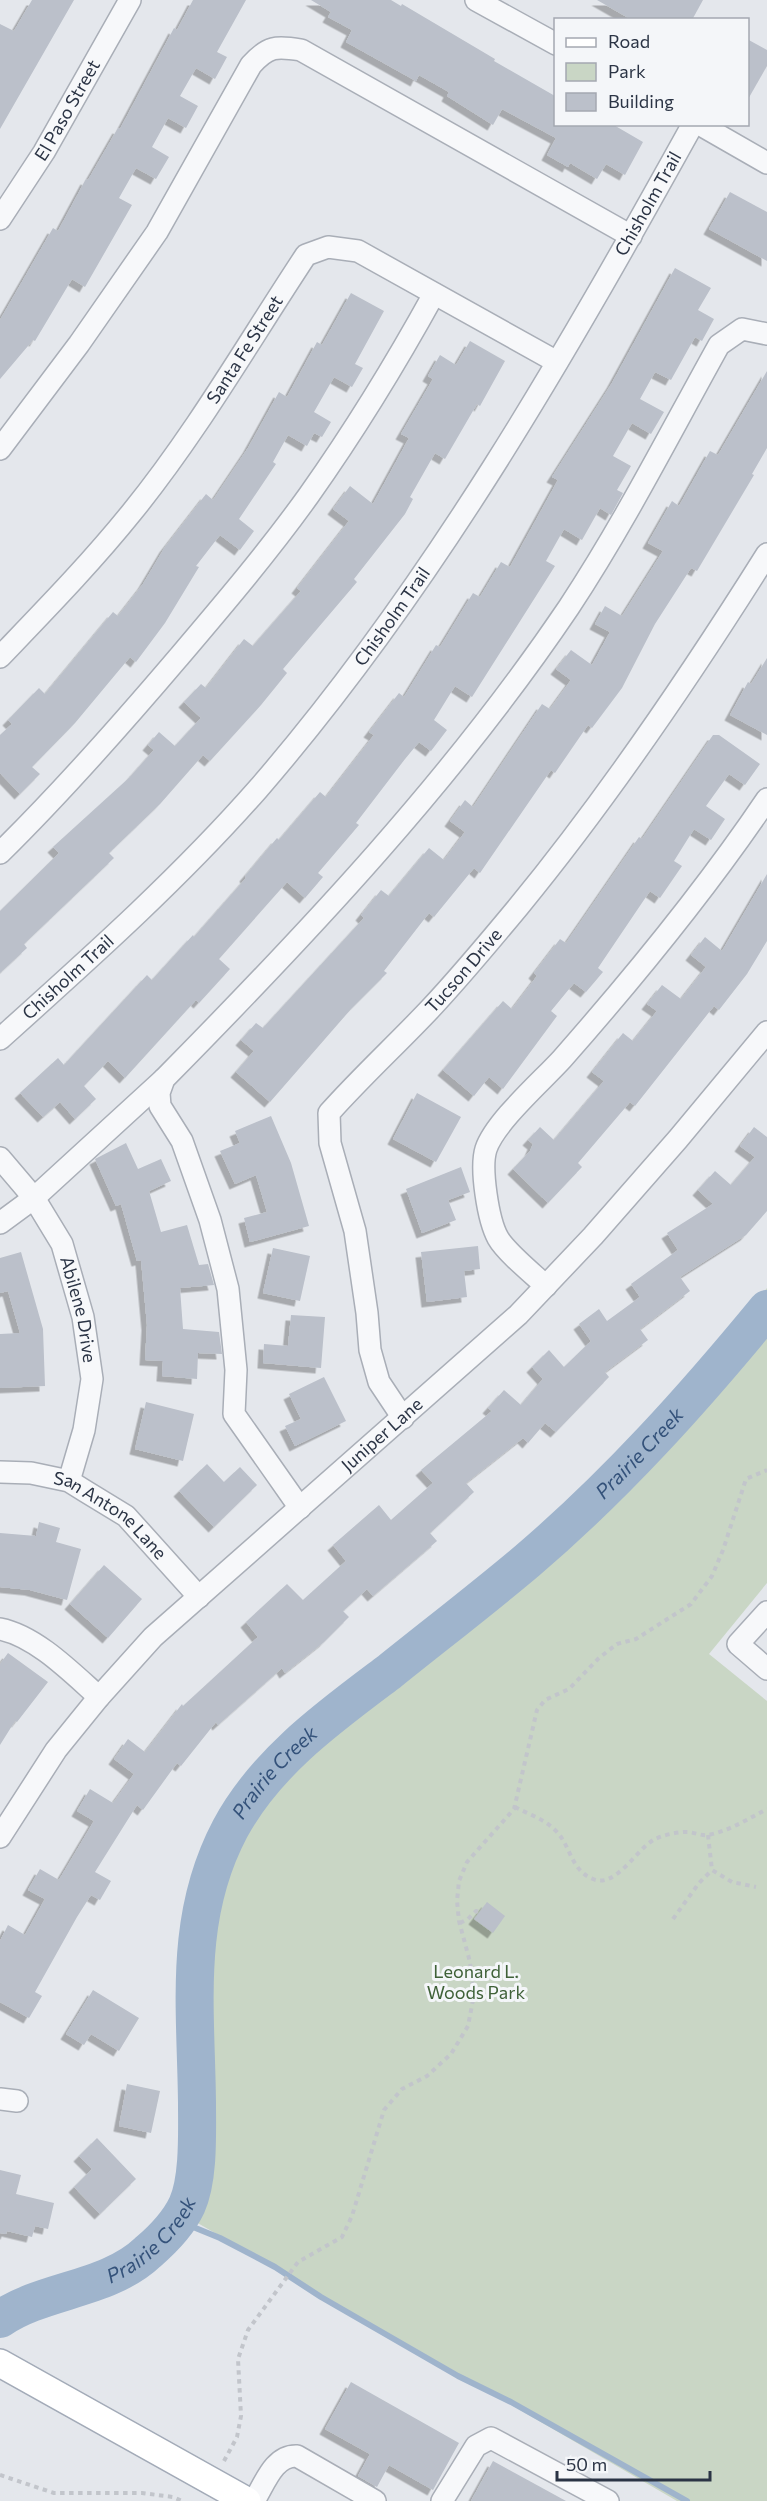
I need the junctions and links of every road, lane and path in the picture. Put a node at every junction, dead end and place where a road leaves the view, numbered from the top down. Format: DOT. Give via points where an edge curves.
graph roads {
  1 [pos="130,0"];
  2 [pos="476,0"];
  3 [pos="554,43"];
  4 [pos="692,126"];
  5 [pos="702,126"];
  6 [pos="767,163"];
  7 [pos="0,219"];
  8 [pos="631,236"];
  9 [pos="434,294"];
  10 [pos="767,334"];
  11 [pos="557,362"];
  12 [pos="0,449"];
  13 [pos="767,554"];
  14 [pos="0,657"];
  15 [pos="767,800"];
  16 [pos="0,853"];
  17 [pos="767,1032"];
  18 [pos="0,1039"];
  19 [pos="164,1079"];
  20 [pos="0,1158"];
  21 [pos="34,1198"];
  22 [pos="0,1224"];
  23 [pos="546,1286"];
  24 [pos="403,1418"];
  25 [pos="767,1470"];
  26 [pos="0,1472"];
  27 [pos="69,1481"];
  28 [pos="300,1508"];
  29 [pos="199,1597"];
  30 [pos="767,1612"];
  31 [pos="0,1629"];
  32 [pos="767,1669"];
  33 [pos="99,1697"];
  34 [pos="515,1807"];
  35 [pos="767,1809"];
  36 [pos="708,1834"];
  37 [pos="0,1837"];
  38 [pos="712,1870"];
  39 [pos="756,1887"];
  40 [pos="479,1912"];
  41 [pos="673,1919"];
  42 [pos="460,1923"];
  43 [pos="0,2363"];
  44 [pos="0,2475"];
  45 [pos="214,2481"];
  46 [pos="182,2501"];
  47 [pos="247,2501"];
  48 [pos="254,2501"];
  49 [pos="375,2501"];
  50 [pos="442,2501"];
  51 [pos="608,2501"];
  1 -- 7 [label="street, El Paso Street" via="44,152"];
  2 -- 3 [label="street"];
  4 -- 8 [label="street, Chisholm Trail"];
  5 -- 6 [label="street"];
  8 -- 11 [label="street, Chisholm Trail"];
  8 -- 12 [label="street" via="301,50 280,47 263,52 251,64 157,232"];
  9 -- 11 [label="street, Santa Fe Street"];
  9 -- 14 [label="street, Santa Fe Street" via="358,251 328,247 306,255 176,454 138,504 87,566"];
  9 -- 16 [label="street" via="369,406 308,496 246,576 125,720"];
  10 -- 19 [label="street" via="742,329 719,345 634,503 568,607 492,713 354,878"];
  11 -- 18 [label="street, Chisholm Trail" via="430,563 346,680 258,788 182,870"];
  13 -- 24 [label="street, Tucson Drive" via="607,792 520,905 431,1008 329,1113 330,1143 355,1231 370,1350 380,1382"];
  15 -- 23 [label="street" via="690,907 561,1060 520,1102 486,1150 488,1210 498,1238"];
  17 -- 23 [label="street, Juniper Lane" via="671,1148"];
  19 -- 21 [label="street"];
  19 -- 28 [label="street" via="160,1106 182,1141 210,1220 228,1289 236,1370 234,1413"];
  20 -- 21 [label="street, Abilene Drive"];
  21 -- 22 [label="street"];
  21 -- 27 [label="street, Abilene Drive" via="62,1244 83,1317 92,1379 84,1430"];
  23 -- 24 [label="street, Juniper Lane"];
  24 -- 28 [label="street, Juniper Lane"];
  25 -- 34 [label="path" via="746,1479 712,1576 691,1604 636,1639 617,1644 569,1689 545,1700 537,1710"];
  26 -- 27 [label="street, San Antone Lane" via="31,1473"];
  27 -- 29 [label="street, San Antone Lane" via="126,1516"];
  28 -- 29 [label="street, Juniper Lane"];
  29 -- 33 [label="street, Juniper Lane" via="153,1637"];
  30 -- 32 [label="street" via="738,1644"];
  31 -- 33 [label="street" via="27,1640 58,1661"];
  33 -- 37 [label="street, Juniper Lane" via="56,1750"];
  34 -- 36 [label="path" via="556,1830 577,1868 595,1880 618,1872 654,1839 686,1832"];
  34 -- 42 [label="path" via="467,1863 459,1881"];
  35 -- 36 [label="path"];
  36 -- 38 [label="path"];
  38 -- 39 [label="path" via="732,1882"];
  38 -- 41 [label="path"];
  40 -- 42 [label="path"];
  42 -- 45 [label="path" via="474,1995 468,2026 451,2055 427,2076 402,2089 384,2109 342,2237 298,2262 248,2330 238,2359 241,2416 237,2437"];
  43 -- 45 [label="main road"];
  44 -- 46 [label="path" via="54,2493 142,2493"];
  45 -- 47 [label="main road"];
  48 -- 49 [label="street" via="279,2460 297,2456"];
  50 -- 51 [label="street" via="476,2446 491,2438"];
}
